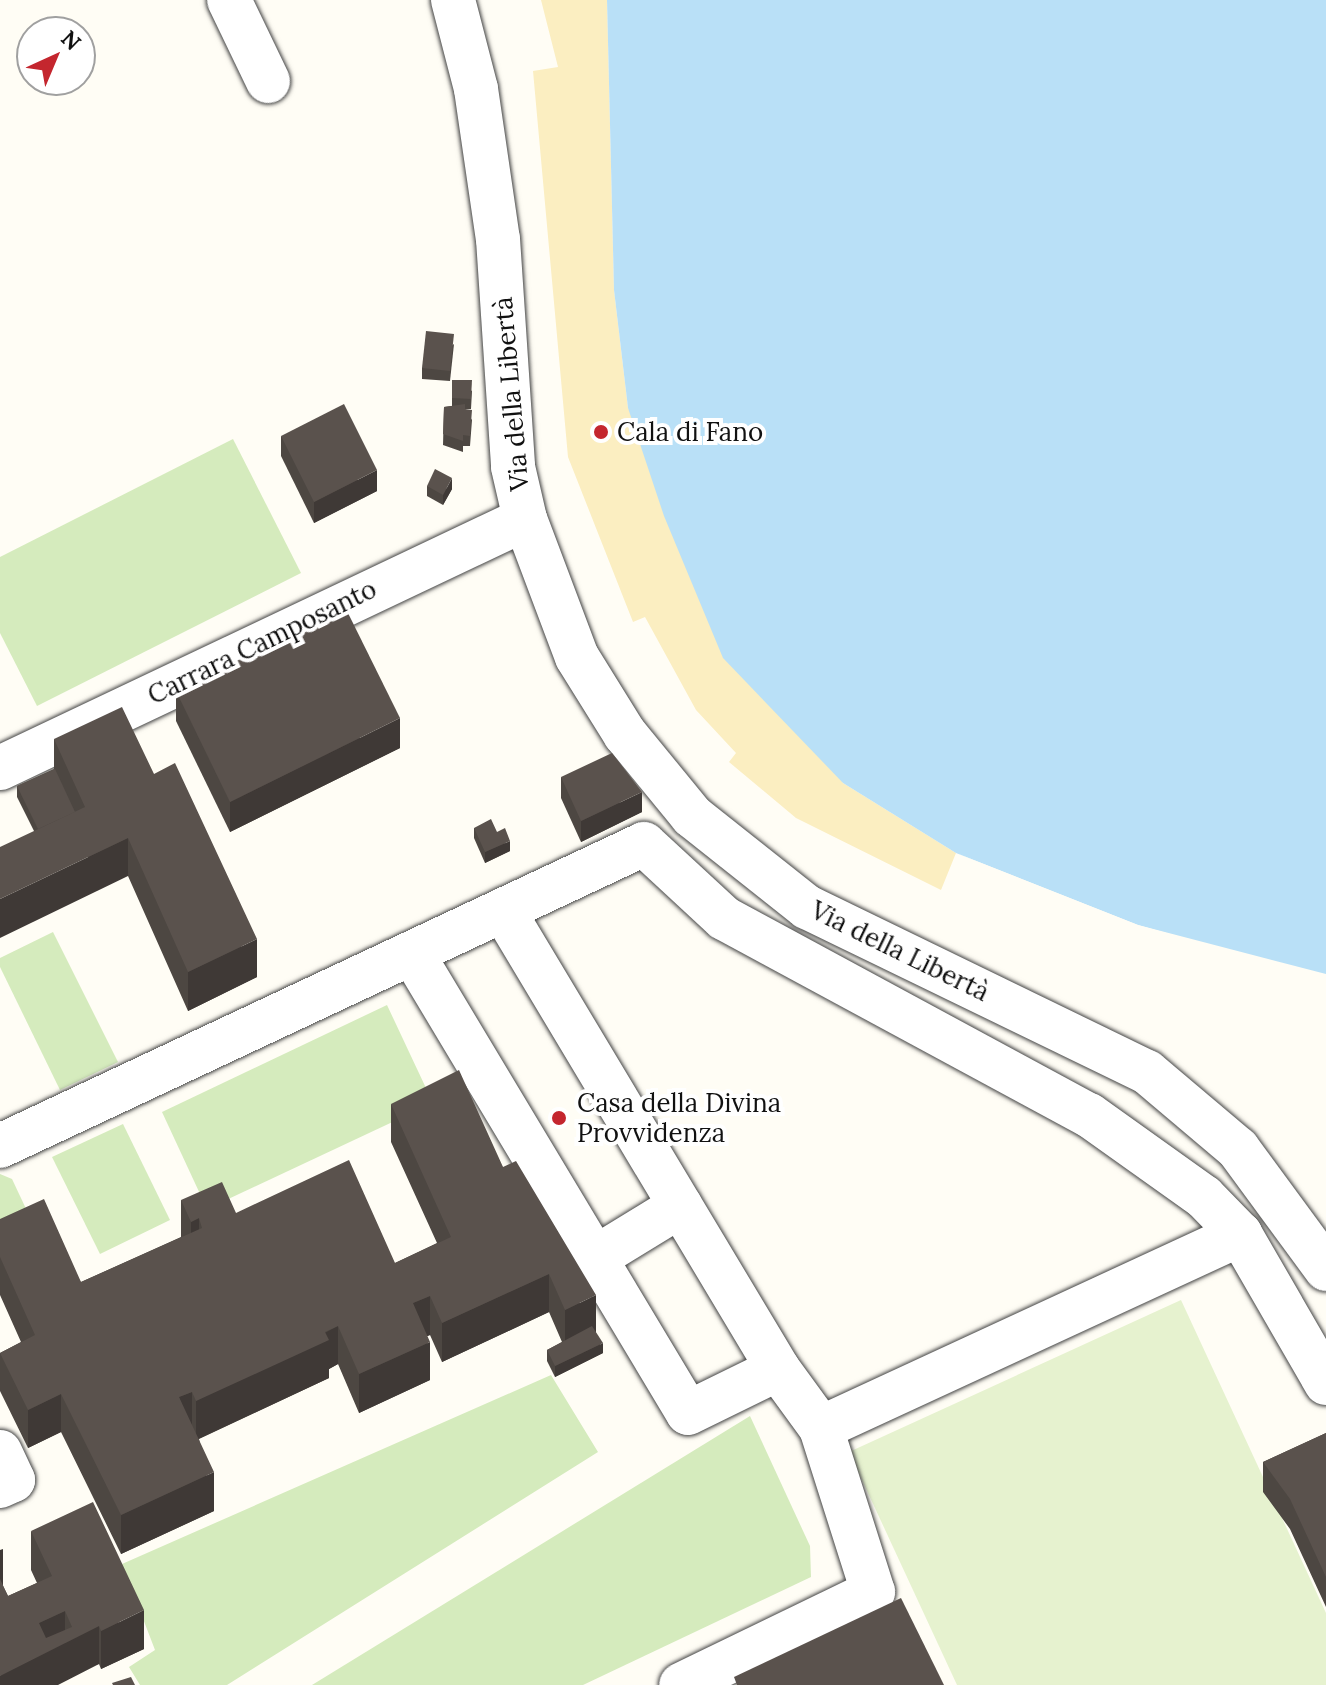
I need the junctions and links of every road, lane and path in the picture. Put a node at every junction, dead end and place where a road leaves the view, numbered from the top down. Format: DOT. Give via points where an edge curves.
graph roads {
  1 [pos="229,0"];
  2 [pos="453,0"];
  3 [pos="268,81"];
  4 [pos="525,519"];
  5 [pos="3,759"];
  6 [pos="692,816"];
  7 [pos="644,844"];
  8 [pos="503,910"];
  9 [pos="412,953"];
  10 [pos="0,1146"];
  11 [pos="680,1206"];
  12 [pos="1240,1234"];
  13 [pos="595,1258"];
  14 [pos="1326,1269"];
  15 [pos="778,1369"];
  16 [pos="1326,1383"];
  17 [pos="821,1428"];
  18 [pos="0,1452"];
  19 [pos="0,1486"];
  20 [pos="681,1685"];
  1 -- 3 [label="street"];
  2 -- 4 [label="street, Via della Libertà" via="476,89 498,239 513,467"];
  4 -- 5 [label="street, Carrara Camposanto"];
  4 -- 6 [label="street, Via della Libertà" via="577,657 625,734"];
  6 -- 7 [label="street" via="665,840"];
  6 -- 14 [label="street, Via della Libertà" via="807,907 1147,1072 1238,1149"];
  7 -- 8 [label="street"];
  7 -- 12 [label="street" via="724,918 1089,1115 1204,1197"];
  8 -- 9 [label="street"];
  8 -- 11 [label="street"];
  9 -- 10 [label="street"];
  9 -- 13 [label="street"];
  11 -- 13 [label="street"];
  11 -- 15 [label="street"];
  12 -- 16 [label="street"];
  12 -- 17 [label="street"];
  13 -- 15 [label="street" via="688,1413"];
  15 -- 17 [label="street"];
  17 -- 20 [label="street" via="873,1592"];
  18 -- 19 [label="street" via="13,1480"];
}
